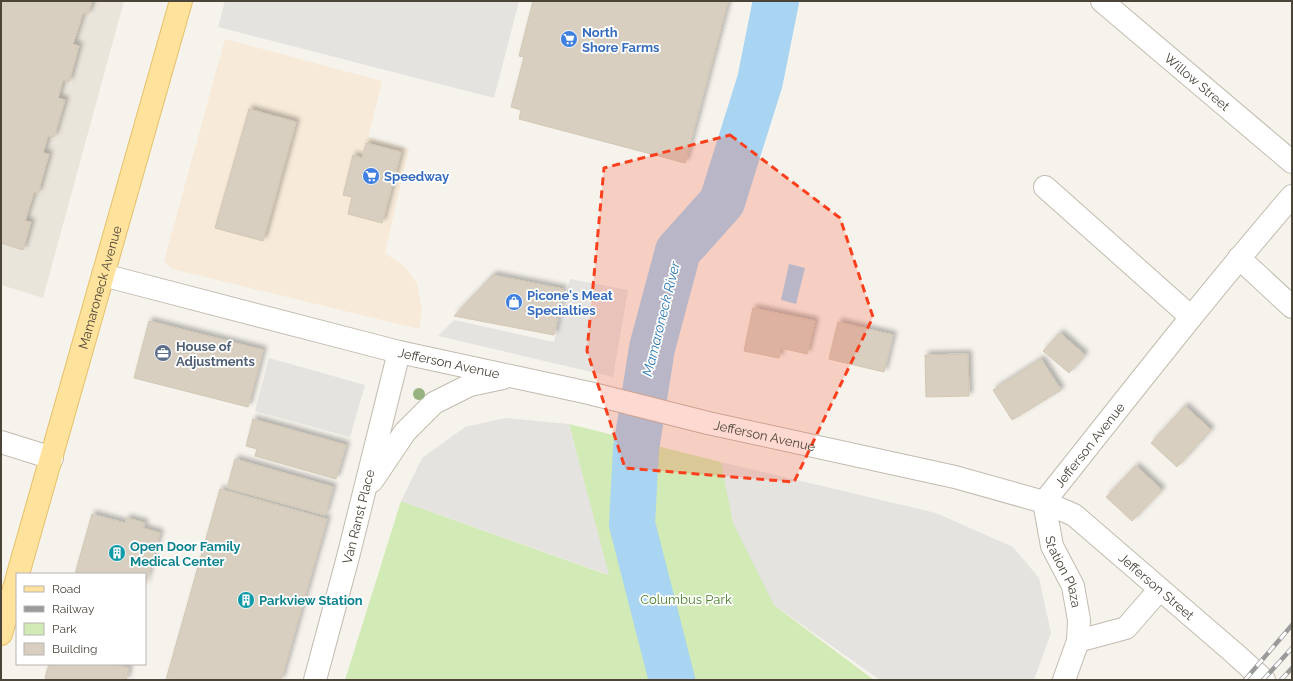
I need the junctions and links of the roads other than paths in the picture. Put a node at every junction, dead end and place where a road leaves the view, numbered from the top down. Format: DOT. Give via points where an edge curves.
graph roads {
  1 [pos="180,1"];
  2 [pos="1102,1"];
  3 [pos="1292,162"];
  4 [pos="1045,186"];
  5 [pos="1292,196"];
  6 [pos="1239,258"];
  7 [pos="103,275"];
  8 [pos="1292,307"];
  9 [pos="1191,317"];
  10 [pos="399,352"];
  11 [pos="510,376"];
  12 [pos="1,442"];
  13 [pos="52,458"];
  14 [pos="364,493"];
  15 [pos="1044,502"];
  16 [pos="18,573"];
  17 [pos="16,582"];
  18 [pos="1159,590"];
  19 [pos="1,634"];
  20 [pos="1078,641"];
  21 [pos="315,680"];
  22 [pos="1064,680"];
  23 [pos="1264,680"];
  1 -- 7 [label="main road, Mamaroneck Avenue"];
  2 -- 3 [label="street, Willow Street"];
  4 -- 9 [label="street"];
  5 -- 6 [label="street, Jefferson Avenue"];
  6 -- 8 [label="street"];
  6 -- 9 [label="street, Jefferson Avenue"];
  7 -- 10 [label="street, Jefferson Avenue"];
  7 -- 13 [label="main road, Mamaroneck Avenue"];
  9 -- 15 [label="street, Jefferson Avenue"];
  10 -- 11 [label="street, Jefferson Avenue"];
  10 -- 14 [label="street, Van Ranst Place"];
  11 -- 14 [label="street" via="470,385 434,403 405,432"];
  11 -- 15 [label="street, Jefferson Avenue" via="708,423 956,477"];
  12 -- 13 [label="street"];
  13 -- 16 [label="main road, Mamaroneck Avenue"];
  14 -- 21 [label="street, Van Ranst Place"];
  15 -- 18 [label="street, Jefferson Street" via="1074,515"];
  15 -- 20 [label="street, Station Plaza" via="1052,546 1073,586"];
  17 -- 19 [label="main road"];
  18 -- 20 [label="street" via="1126,628"];
  18 -- 23 [label="street, Jefferson Street"];
  20 -- 22 [label="street, Station Plaza"];
}
